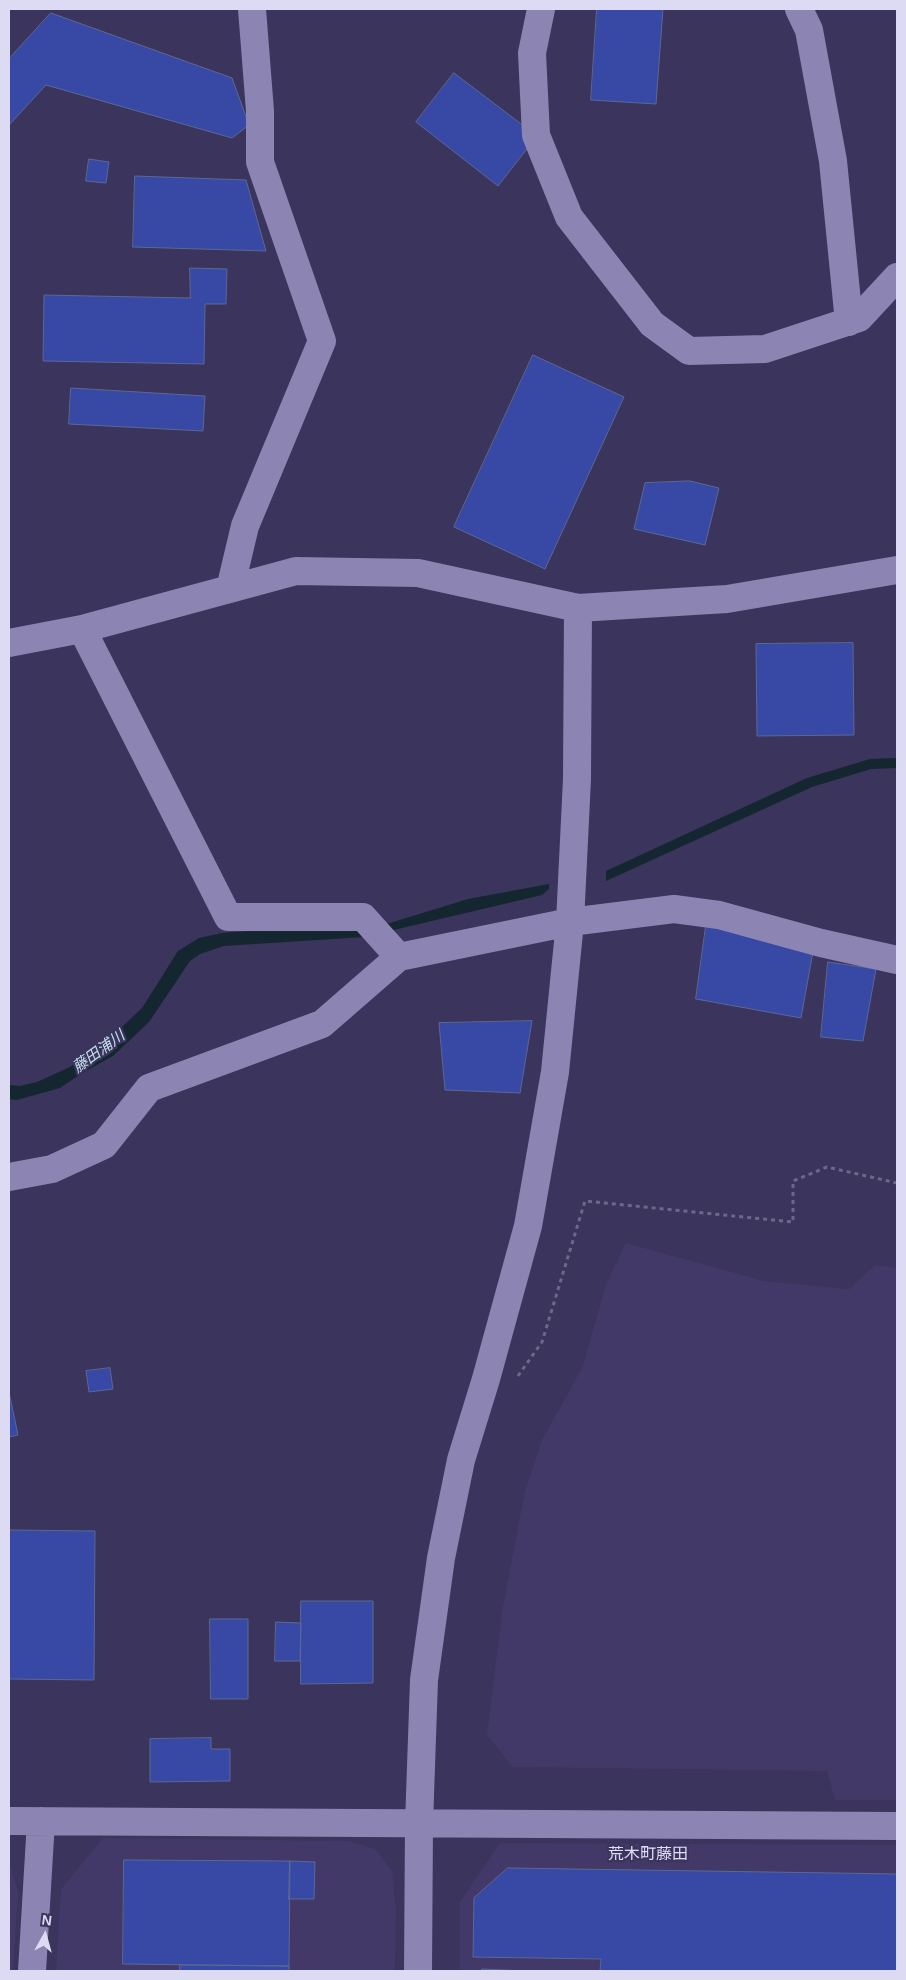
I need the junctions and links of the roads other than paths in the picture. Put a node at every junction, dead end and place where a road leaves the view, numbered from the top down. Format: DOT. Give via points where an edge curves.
graph roads {
  1 [pos="252,9"];
  2 [pos="541,9"];
  3 [pos="799,9"];
  4 [pos="897,277"];
  5 [pos="849,322"];
  6 [pos="897,570"];
  7 [pos="230,589"];
  8 [pos="578,608"];
  9 [pos="82,629"];
  10 [pos="9,643"];
  11 [pos="570,922"];
  12 [pos="392,949"];
  13 [pos="897,960"];
  14 [pos="9,1177"];
  15 [pos="9,1821"];
  16 [pos="41,1821"];
  17 [pos="418,1824"];
  18 [pos="897,1826"];
  19 [pos="32,1971"];
  20 [pos="418,1971"];
  1 -- 7 [label="street" via="260,111 260,162 322,341 245,526"];
  2 -- 5 [label="street" via="532,53 536,135 569,217 652,324 689,351 698,351 765,349"];
  3 -- 5 [label="street" via="809,30 833,161"];
  4 -- 5 [label="street" via="859,318"];
  6 -- 8 [label="street" via="727,599"];
  7 -- 8 [label="street" via="296,571 418,574"];
  7 -- 9 [label="street"];
  8 -- 11 [label="street" via="577,779"];
  9 -- 10 [label="street"];
  9 -- 12 [label="street" via="228,917 363,917"];
  11 -- 12 [label="street"];
  11 -- 13 [label="street" via="674,909 718,915"];
  11 -- 17 [label="street" via="556,1072 528,1226 461,1460 440,1558 424,1680"];
  12 -- 14 [label="street" via="322,1024 149,1088 104,1145 52,1169"];
  15 -- 16 [label="street"];
  16 -- 17 [label="street"];
  16 -- 19 [label="street"];
  17 -- 18 [label="street"];
  17 -- 20 [label="street"];
}
